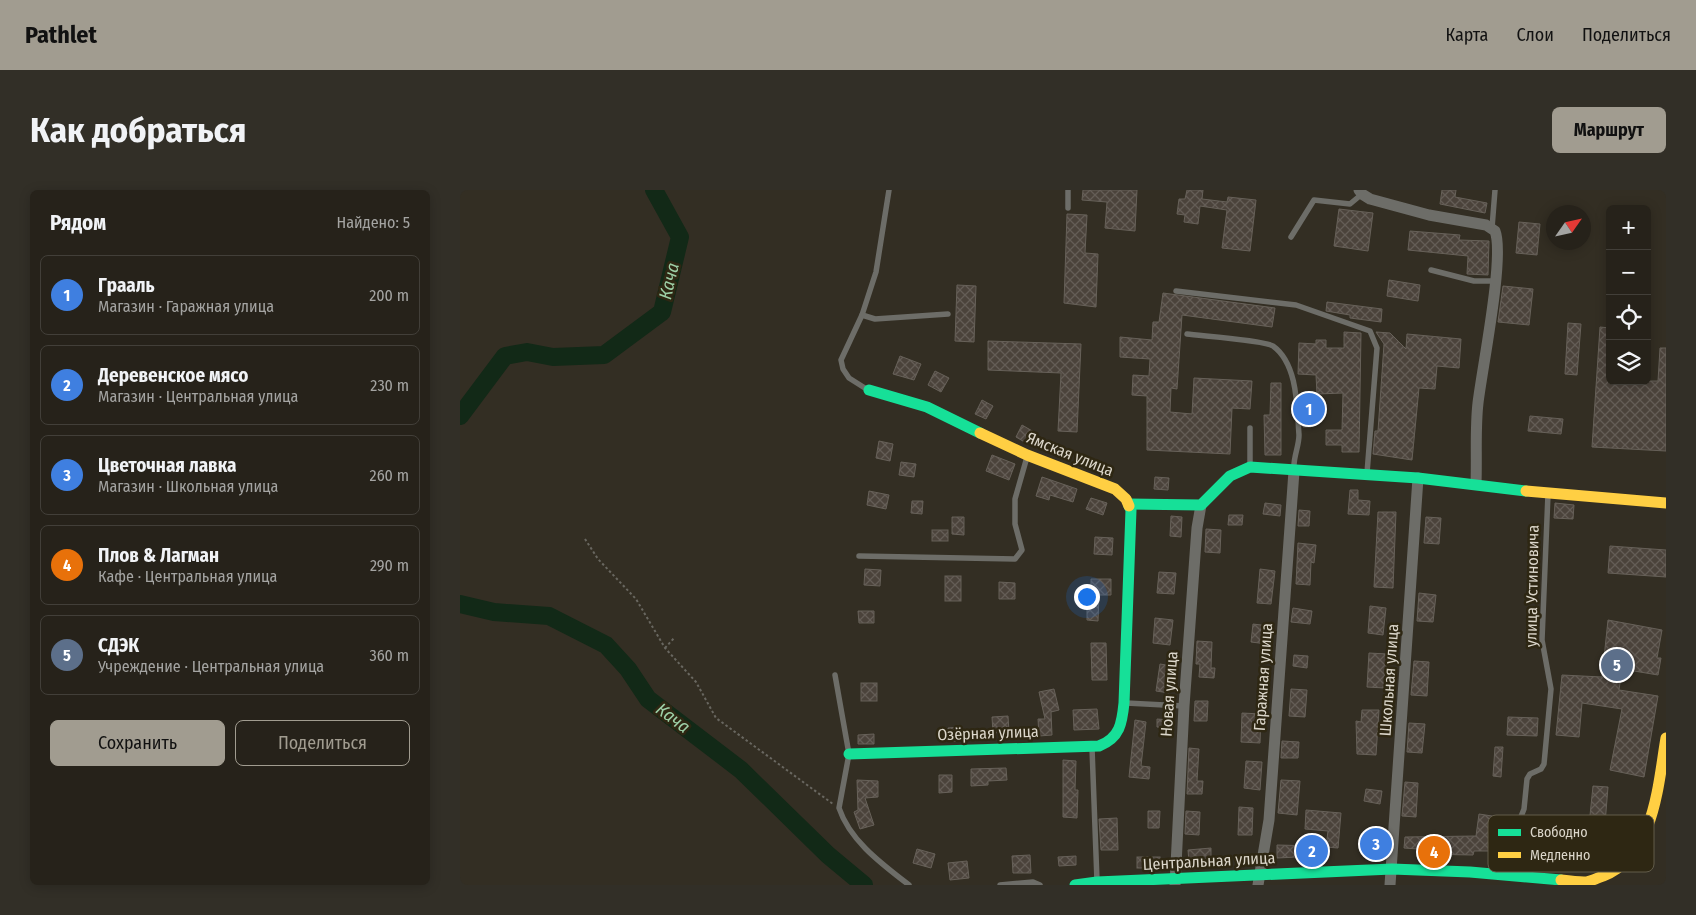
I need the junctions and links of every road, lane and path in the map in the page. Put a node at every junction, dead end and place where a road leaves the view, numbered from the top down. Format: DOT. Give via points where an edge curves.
graph roads {
  1 [pos="889,190"];
  2 [pos="1068,190"];
  3 [pos="1495,190"];
  4 [pos="1361,192"];
  5 [pos="1068,208"];
  6 [pos="1492,228"];
  7 [pos="1291,237"];
  8 [pos="1431,270"];
  9 [pos="1495,281"];
  10 [pos="1176,291"];
  11 [pos="948,314"];
  12 [pos="862,315"];
  13 [pos="1187,334"];
  14 [pos="870,390"];
  15 [pos="1250,428"];
  16 [pos="1027,455"];
  17 [pos="1250,467"];
  18 [pos="1294,470"];
  19 [pos="1367,474"];
  20 [pos="1418,478"];
  21 [pos="1476,483"];
  22 [pos="1548,493"];
  23 [pos="1666,502"];
  24 [pos="1129,504"];
  25 [pos="1202,505"];
  26 [pos="585,539"];
  27 [pos="859,556"];
  28 [pos="674,637"];
  29 [pos="665,648"];
  30 [pos="835,675"];
  31 [pos="1124,703"];
  32 [pos="1184,706"];
  33 [pos="1666,738"];
  34 [pos="1092,746"];
  35 [pos="849,754"];
  36 [pos="839,808"];
  37 [pos="1522,815"];
  38 [pos="1651,815"];
  39 [pos="1392,869"];
  40 [pos="1612,872"];
  41 [pos="1258,880"];
  42 [pos="1513,881"];
  43 [pos="1097,882"];
  44 [pos="1175,882"];
  45 [pos="1584,883"];
  46 [pos="909,885"];
  47 [pos="1000,885"];
  48 [pos="1040,885"];
  49 [pos="1075,885"];
  50 [pos="1390,885"];
  1 -- 12 [label="lane" via="876,272"];
  2 -- 5 [label="lane"];
  3 -- 6 [label="lane"];
  4 -- 6 [label="street" via="1370,199"];
  4 -- 7 [label="lane" via="1350,204 1314,200"];
  6 -- 9 [label="street" via="1498,237"];
  8 -- 9 [label="lane" via="1474,280"];
  9 -- 21 [label="street" via="1478,405"];
  10 -- 19 [label="lane" via="1296,305 1370,332 1377,348"];
  11 -- 12 [label="lane" via="875,319"];
  12 -- 14 [label="lane" via="841,360 849,378"];
  13 -- 18 [label="lane" via="1258,341 1273,346 1283,356 1295,389 1299,438 1293,457"];
  14 -- 16 [label="street, Ямская улица" via="927,407"];
  15 -- 17 [label="lane"];
  16 -- 24 [label="street, Ямская улица" via="1115,489"];
  16 -- 27 [label="lane" via="1015,499 1015,524 1022,550 1015,559"];
  17 -- 18 [label="street"];
  17 -- 25 [label="street" via="1230,476"];
  18 -- 19 [label="street"];
  18 -- 41 [label="street, Гаражная улица" via="1269,820"];
  19 -- 20 [label="street"];
  20 -- 21 [label="street"];
  20 -- 39 [label="street, Школьная улица"];
  21 -- 22 [label="street"];
  22 -- 23 [label="street"];
  22 -- 37 [label="lane, улица Устиновича" via="1542,640 1551,689 1544,764 1527,779"];
  24 -- 25 [label="street"];
  24 -- 31 [label="street"];
  25 -- 32 [label="street, Новая улица" via="1196,528"];
  26 -- 29 [label="path" via="598,559 636,599"];
  28 -- 29 [label="path"];
  29 -- 36 [label="path" via="696,682 716,718"];
  30 -- 35 [label="lane"];
  31 -- 32 [label="lane"];
  31 -- 34 [label="street, Озёрная улица" via="1122,728 1113,740"];
  32 -- 44 [label="street, Новая улица"];
  33 -- 38 [label="street, Центральная улица"];
  34 -- 35 [label="street, Озёрная улица"];
  34 -- 43 [label="lane"];
  35 -- 36 [label="lane"];
  36 -- 46 [label="lane" via="847,826 860,842"];
  39 -- 41 [label="street, Центральная улица"];
  39 -- 42 [label="street, Центральная улица" via="1470,872"];
  39 -- 50 [label="street, Школьная улица"];
  40 -- 45 [label="street, Центральная улица"];
  41 -- 44 [label="street, Центральная улица"];
  42 -- 45 [label="street, Центральная улица"];
  43 -- 44 [label="street, Центральная улица"];
  43 -- 49 [label="street, Центральная улица"];
  47 -- 48 [label="lane" via="1033,882"];
}
